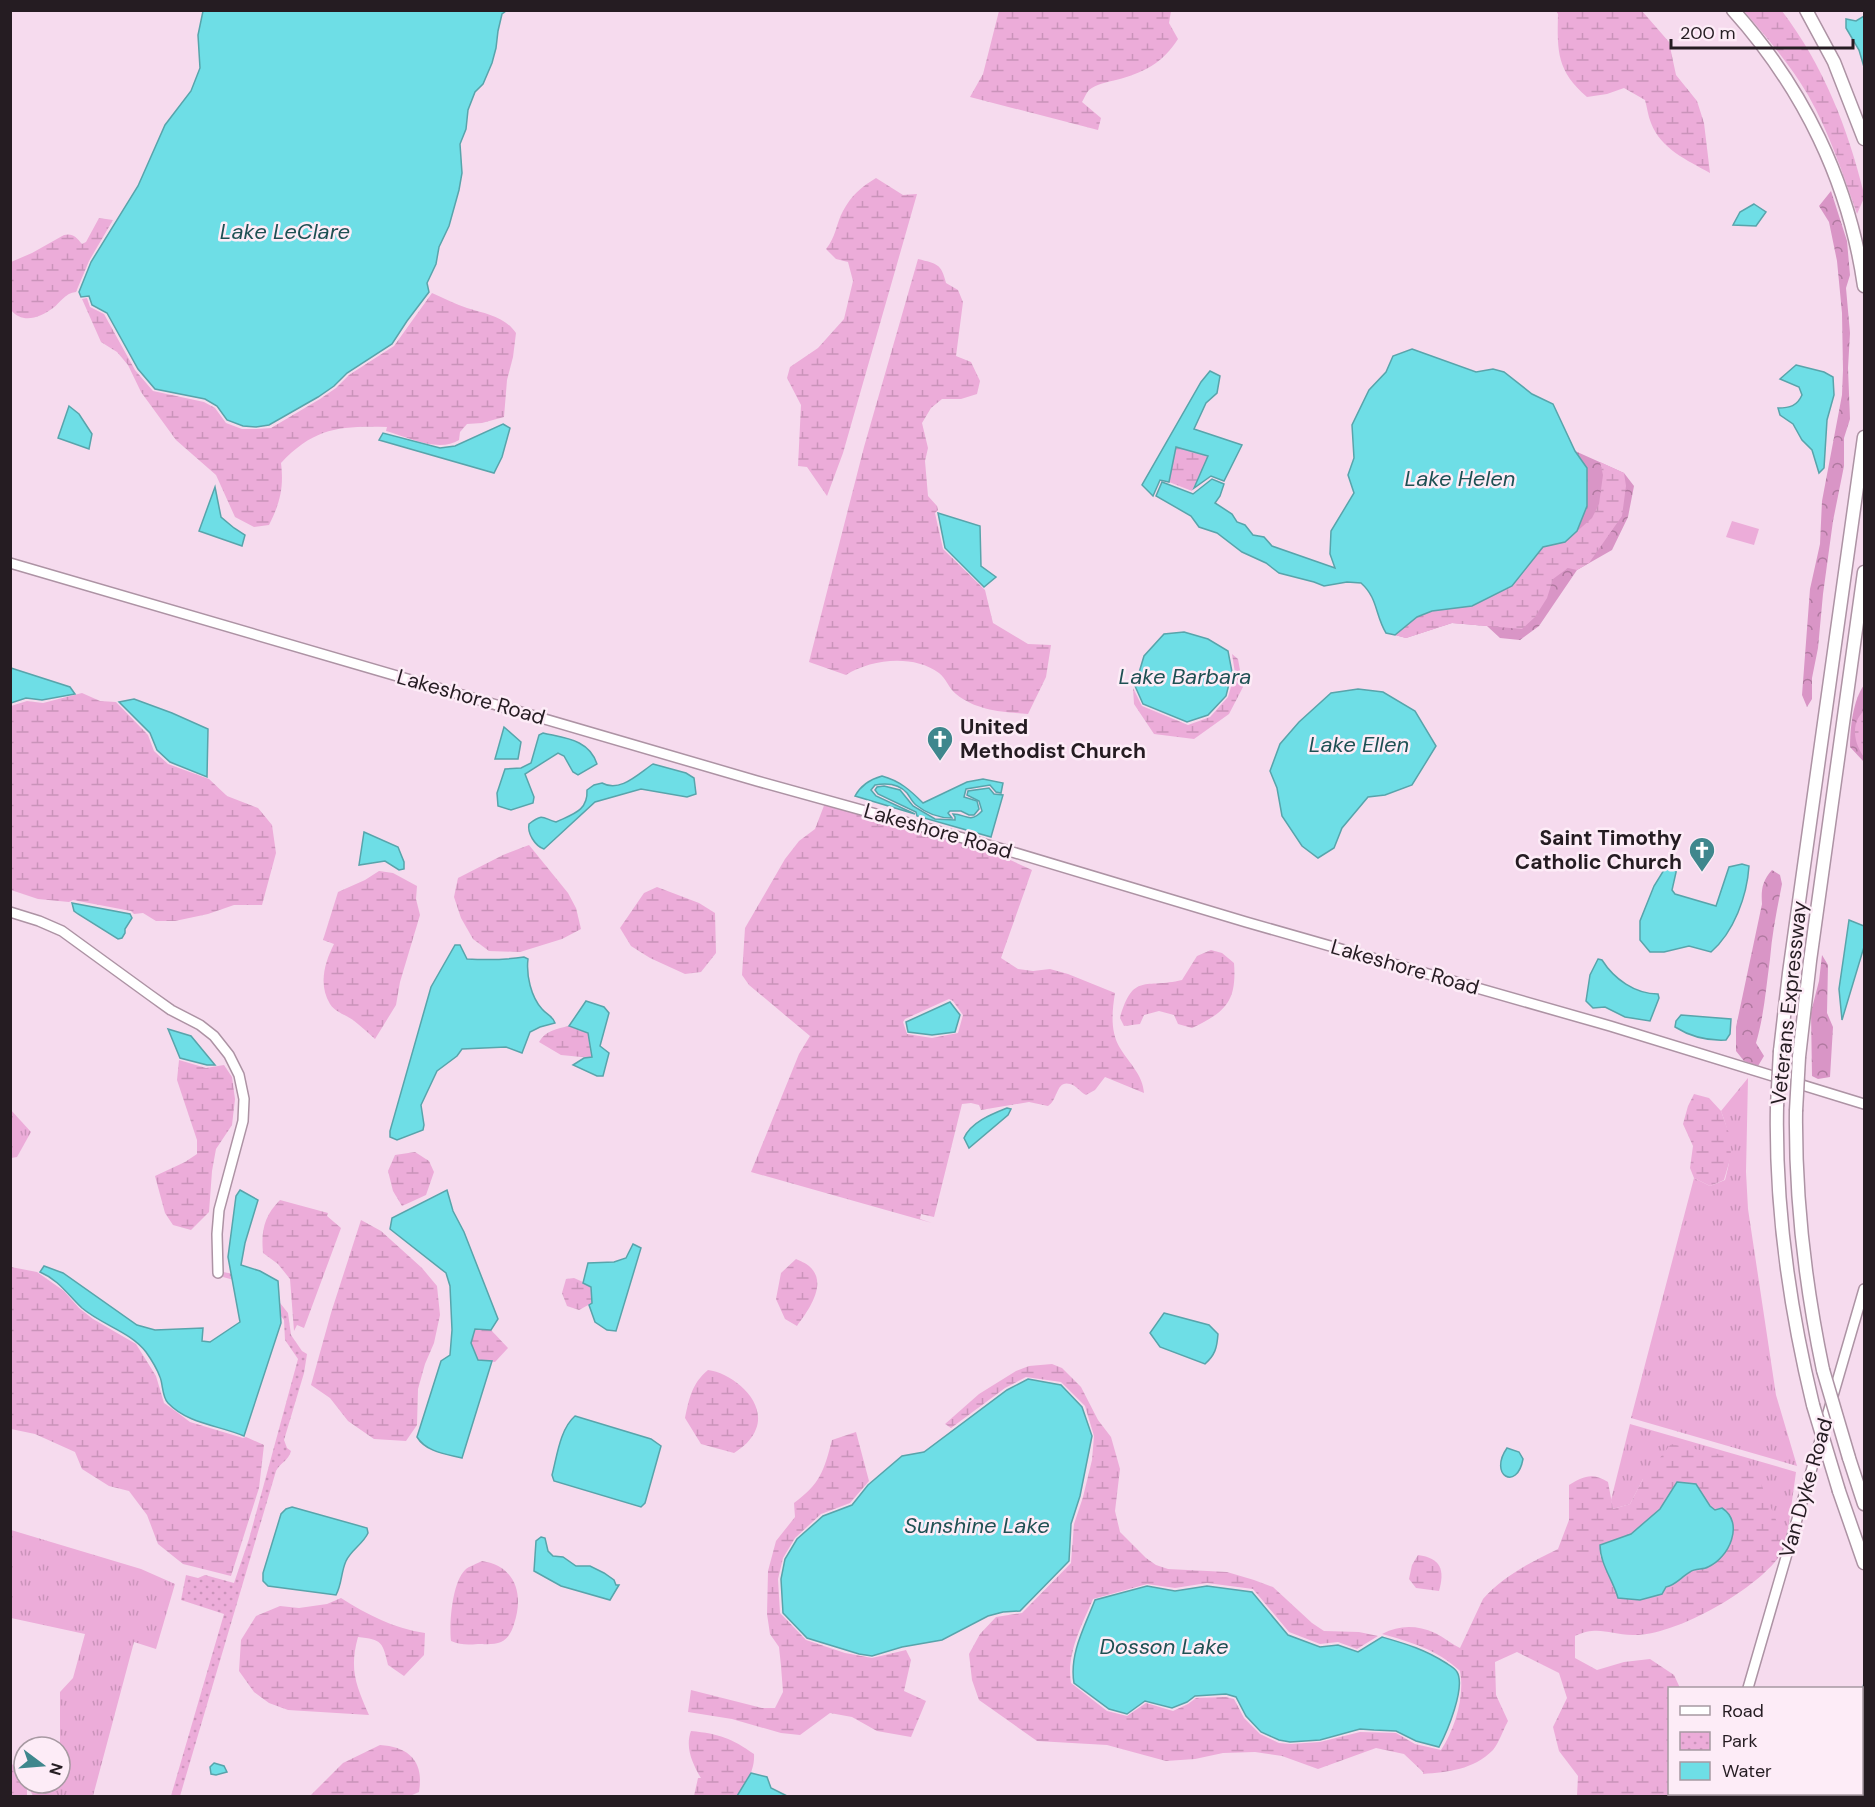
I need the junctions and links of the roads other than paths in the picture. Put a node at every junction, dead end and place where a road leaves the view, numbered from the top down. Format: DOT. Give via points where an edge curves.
graph roads {
  1 [pos="1733,10"];
  2 [pos="1806,10"];
  3 [pos="1864,139"];
  4 [pos="1864,286"];
  5 [pos="1864,436"];
  6 [pos="10,563"];
  7 [pos="1864,572"];
  8 [pos="10,912"];
  9 [pos="1864,1104"];
  10 [pos="218,1273"];
  11 [pos="1864,1289"];
  12 [pos="1864,1504"];
  13 [pos="1864,1563"];
  14 [pos="1749,1687"];
  1 -- 4 [label="highway" via="1777,64 1816,131 1844,199"];
  2 -- 3 [label="highway" via="1834,62"];
  5 -- 13 [label="highway, Veterans Expressway, bridge" via="1789,973 1780,1051 1776,1145 1782,1237 1796,1332 1813,1406"];
  6 -- 9 [label="street, Lakeshore Road" via="1600,1023"];
  7 -- 12 [label="highway, Veterans Expressway, bridge" via="1808,971 1796,1111 1797,1175 1808,1290 1824,1370"];
  8 -- 10 [label="street" via="62,930 171,1010 200,1025 229,1054 244,1099 243,1121 219,1210"];
  11 -- 14 [label="street, Van Dyke Road"];
}
